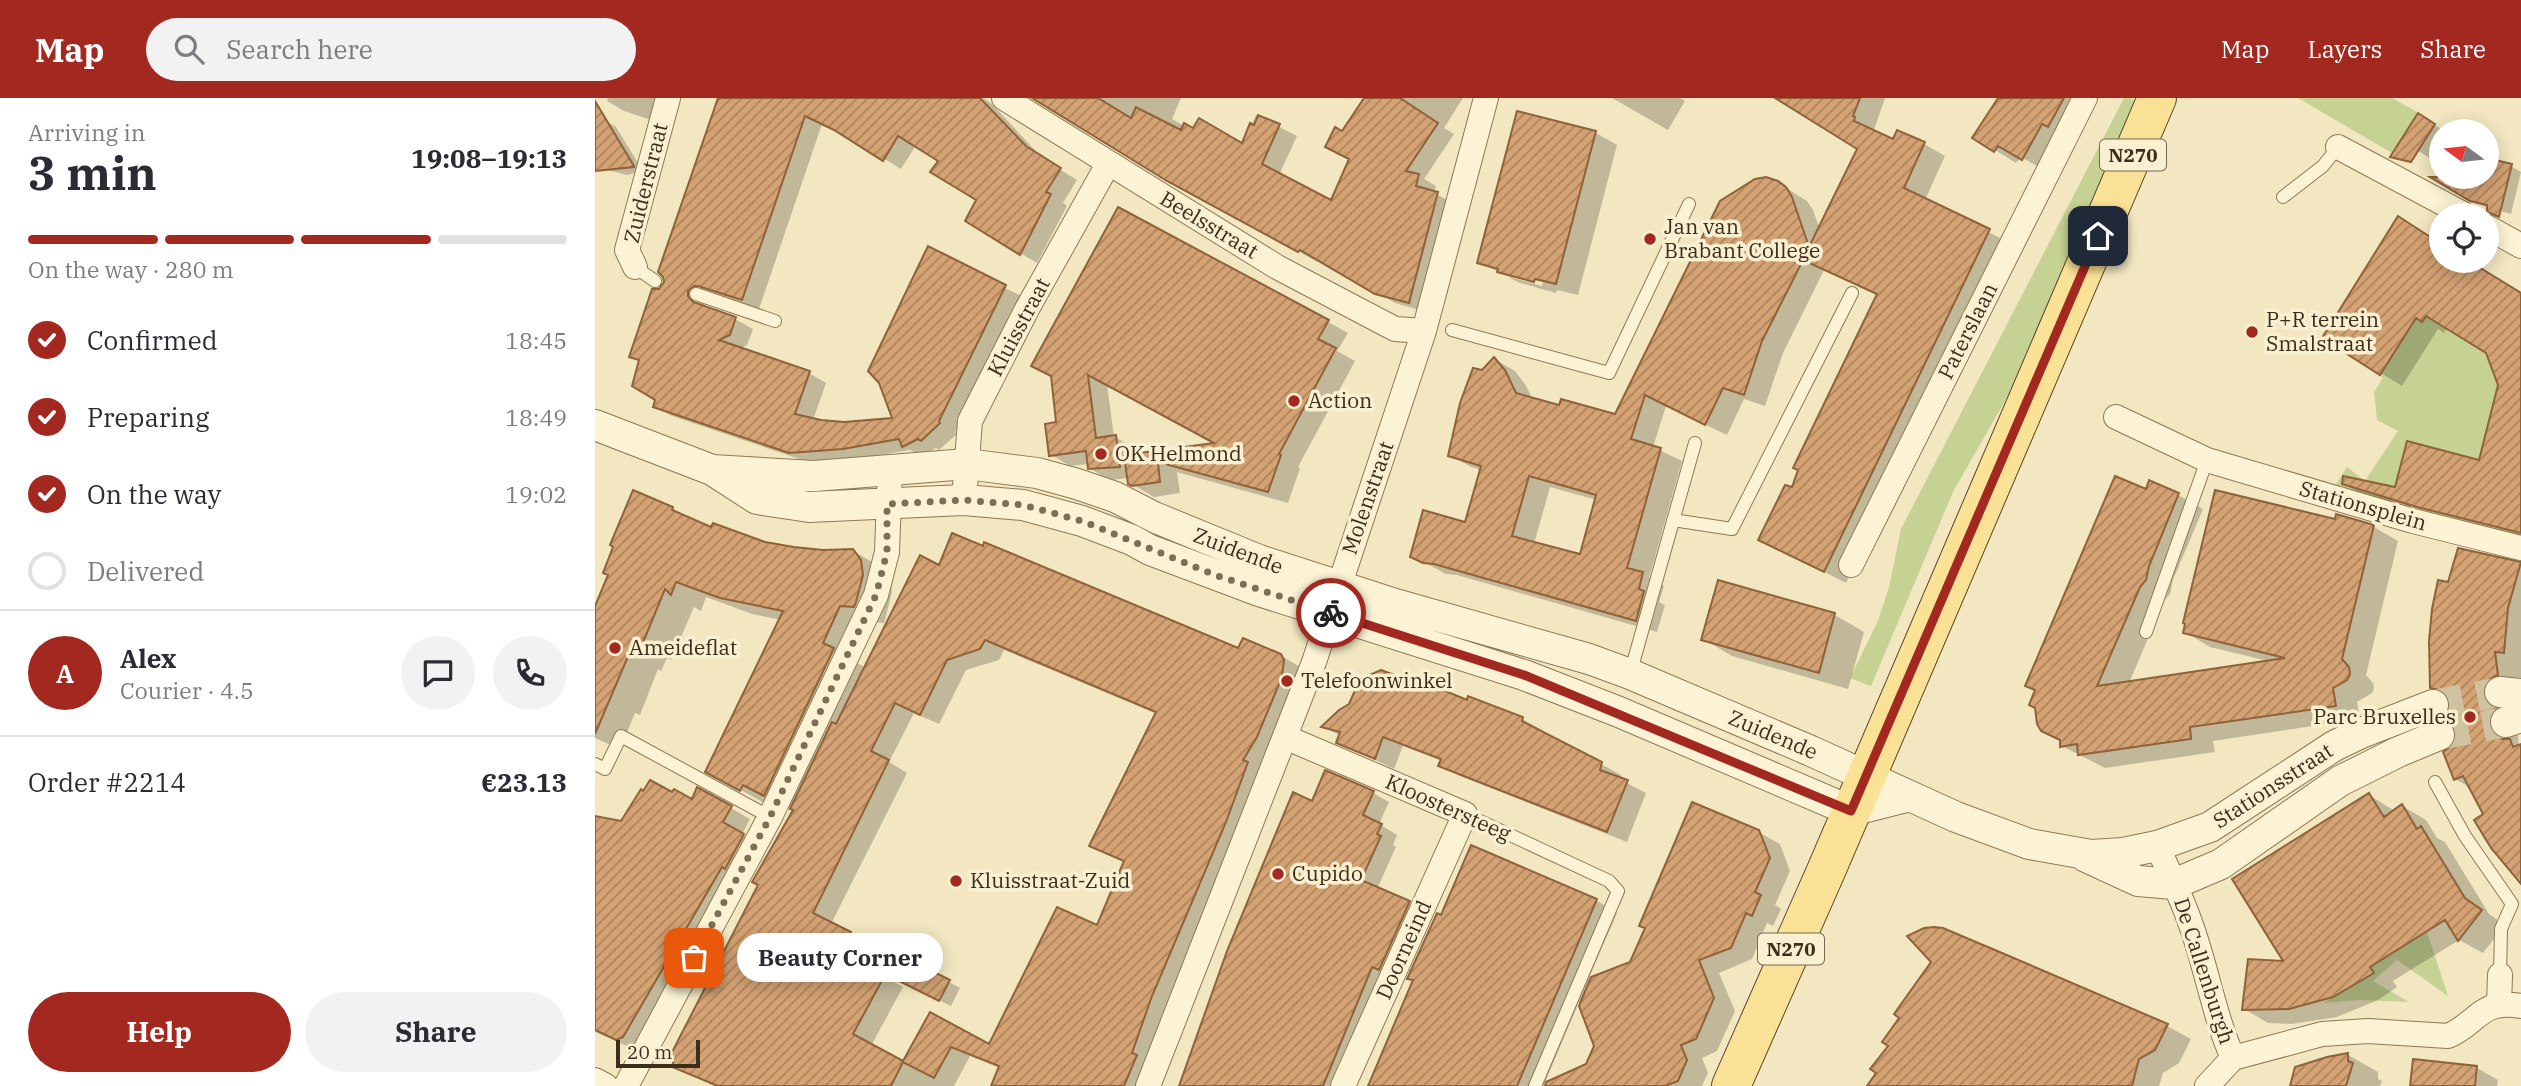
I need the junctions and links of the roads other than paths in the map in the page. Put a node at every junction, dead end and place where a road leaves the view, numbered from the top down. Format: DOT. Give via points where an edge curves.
graph roads {
  1 [pos="668,98"];
  2 [pos="1004,98"];
  3 [pos="1486,98"];
  4 [pos="2085,98"];
  5 [pos="2157,98"];
  6 [pos="2339,147"];
  7 [pos="1108,164"];
  8 [pos="2283,197"];
  9 [pos="2443,203"];
  10 [pos="1689,204"];
  11 [pos="2499,234"];
  12 [pos="2521,246"];
  13 [pos="635,267"];
  14 [pos="655,281"];
  15 [pos="1852,293"];
  16 [pos="696,294"];
  17 [pos="775,321"];
  18 [pos="1452,330"];
  19 [pos="1424,331"];
  20 [pos="2116,417"];
  21 [pos="597,430"];
  22 [pos="1695,443"];
  23 [pos="2207,460"];
  24 [pos="967,464"];
  25 [pos="712,470"];
  26 [pos="890,471"];
  27 [pos="964,500"];
  28 [pos="887,504"];
  29 [pos="1673,520"];
  30 [pos="2521,548"];
  31 [pos="1851,565"];
  32 [pos="1334,599"];
  33 [pos="2146,632"];
  34 [pos="1630,674"];
  35 [pos="2433,705"];
  36 [pos="2439,735"];
  37 [pos="1285,737"];
  38 [pos="595,764"];
  39 [pos="1866,777"];
  40 [pos="2435,782"];
  41 [pos="1910,796"];
  42 [pos="1851,811"];
  43 [pos="1465,814"];
  44 [pos="770,817"];
  45 [pos="2157,846"];
  46 [pos="2080,853"];
  47 [pos="2174,884"];
  48 [pos="2500,975"];
  49 [pos="2510,1005"];
  50 [pos="2233,1058"];
  51 [pos="595,1080"];
  52 [pos="1346,1085"];
  53 [pos="606,1086"];
  54 [pos="626,1086"];
  55 [pos="1148,1086"];
  56 [pos="1535,1086"];
  57 [pos="1731,1086"];
  58 [pos="2207,1086"];
  1 -- 13 [label="street, Zuiderstraat" via="627,250"];
  2 -- 7 [label="street, Beelsstraat"];
  3 -- 19 [label="street, Molenstraat"];
  4 -- 31 [label="street, Paterslaan"];
  5 -- 39 [label="main road, N270"];
  6 -- 8 [label="lane" via="2323,166"];
  6 -- 9 [label="street"];
  7 -- 19 [label="street, Beelsstraat" via="1277,267 1395,329"];
  7 -- 24 [label="street, Kluisstraat" via="970,421"];
  10 -- 18 [label="lane" via="1609,373"];
  11 -- 12 [label="street"];
  13 -- 14 [label="lane"];
  15 -- 29 [label="lane" via="1732,529"];
  16 -- 17 [label="lane"];
  19 -- 32 [label="street, Molenstraat"];
  20 -- 23 [label="street"];
  21 -- 25 [label="street, Zuidende"];
  22 -- 29 [label="lane"];
  23 -- 30 [label="street, Stationsplein"];
  23 -- 33 [label="lane"];
  24 -- 26 [label="street, Zuidende"];
  24 -- 27 [label="street, Kluisstraat"];
  24 -- 32 [label="street, Zuidende" via="1037,473 1115,497 1259,560"];
  25 -- 26 [label="street, Zuidende" via="814,476"];
  25 -- 28 [label="street, Zuidende" via="757,499 809,507"];
  26 -- 28 [label="street"];
  27 -- 28 [label="street, Zuidende"];
  27 -- 32 [label="street, Zuidende" via="1023,505 1082,521 1259,591"];
  28 -- 44 [label="street" via="887,552 876,595"];
  29 -- 34 [label="lane"];
  32 -- 34 [label="street, Zuidende" via="1395,604"];
  32 -- 37 [label="street, Molenstraat"];
  32 -- 42 [label="street, Zuidende"];
  34 -- 39 [label="street, Zuidende"];
  35 -- 45 [label="street, Stationsstraat" via="2333,746 2210,827"];
  36 -- 47 [label="street, Stationsstraat" via="2340,782 2221,863"];
  37 -- 43 [label="street, Kloostersteeg"];
  37 -- 55 [label="street, Molenstraat"];
  38 -- 44 [label="lane" via="605,769 621,736"];
  39 -- 41 [label="street, Zuidende"];
  39 -- 42 [label="main road, N270"];
  40 -- 48 [label="lane" via="2511,904 2501,929"];
  41 -- 42 [label="street"];
  41 -- 46 [label="street, Stationsstraat" via="2029,844"];
  42 -- 57 [label="main road, N270"];
  43 -- 52 [label="street, Doorneind"];
  43 -- 56 [label="lane, Kloostersteeg" via="1609,881 1618,891"];
  44 -- 54 [label="street"];
  45 -- 46 [label="street, Stationsstraat" via="2123,853"];
  45 -- 47 [label="street, De Callenburgh"];
  46 -- 47 [label="street" via="2138,881"];
  47 -- 50 [label="street, De Callenburgh"];
  48 -- 49 [label="street"];
  49 -- 50 [label="street" via="2484,1010 2448,1036 2368,1031 2322,1034"];
  50 -- 58 [label="street"];
  51 -- 53 [label="street"];
}
